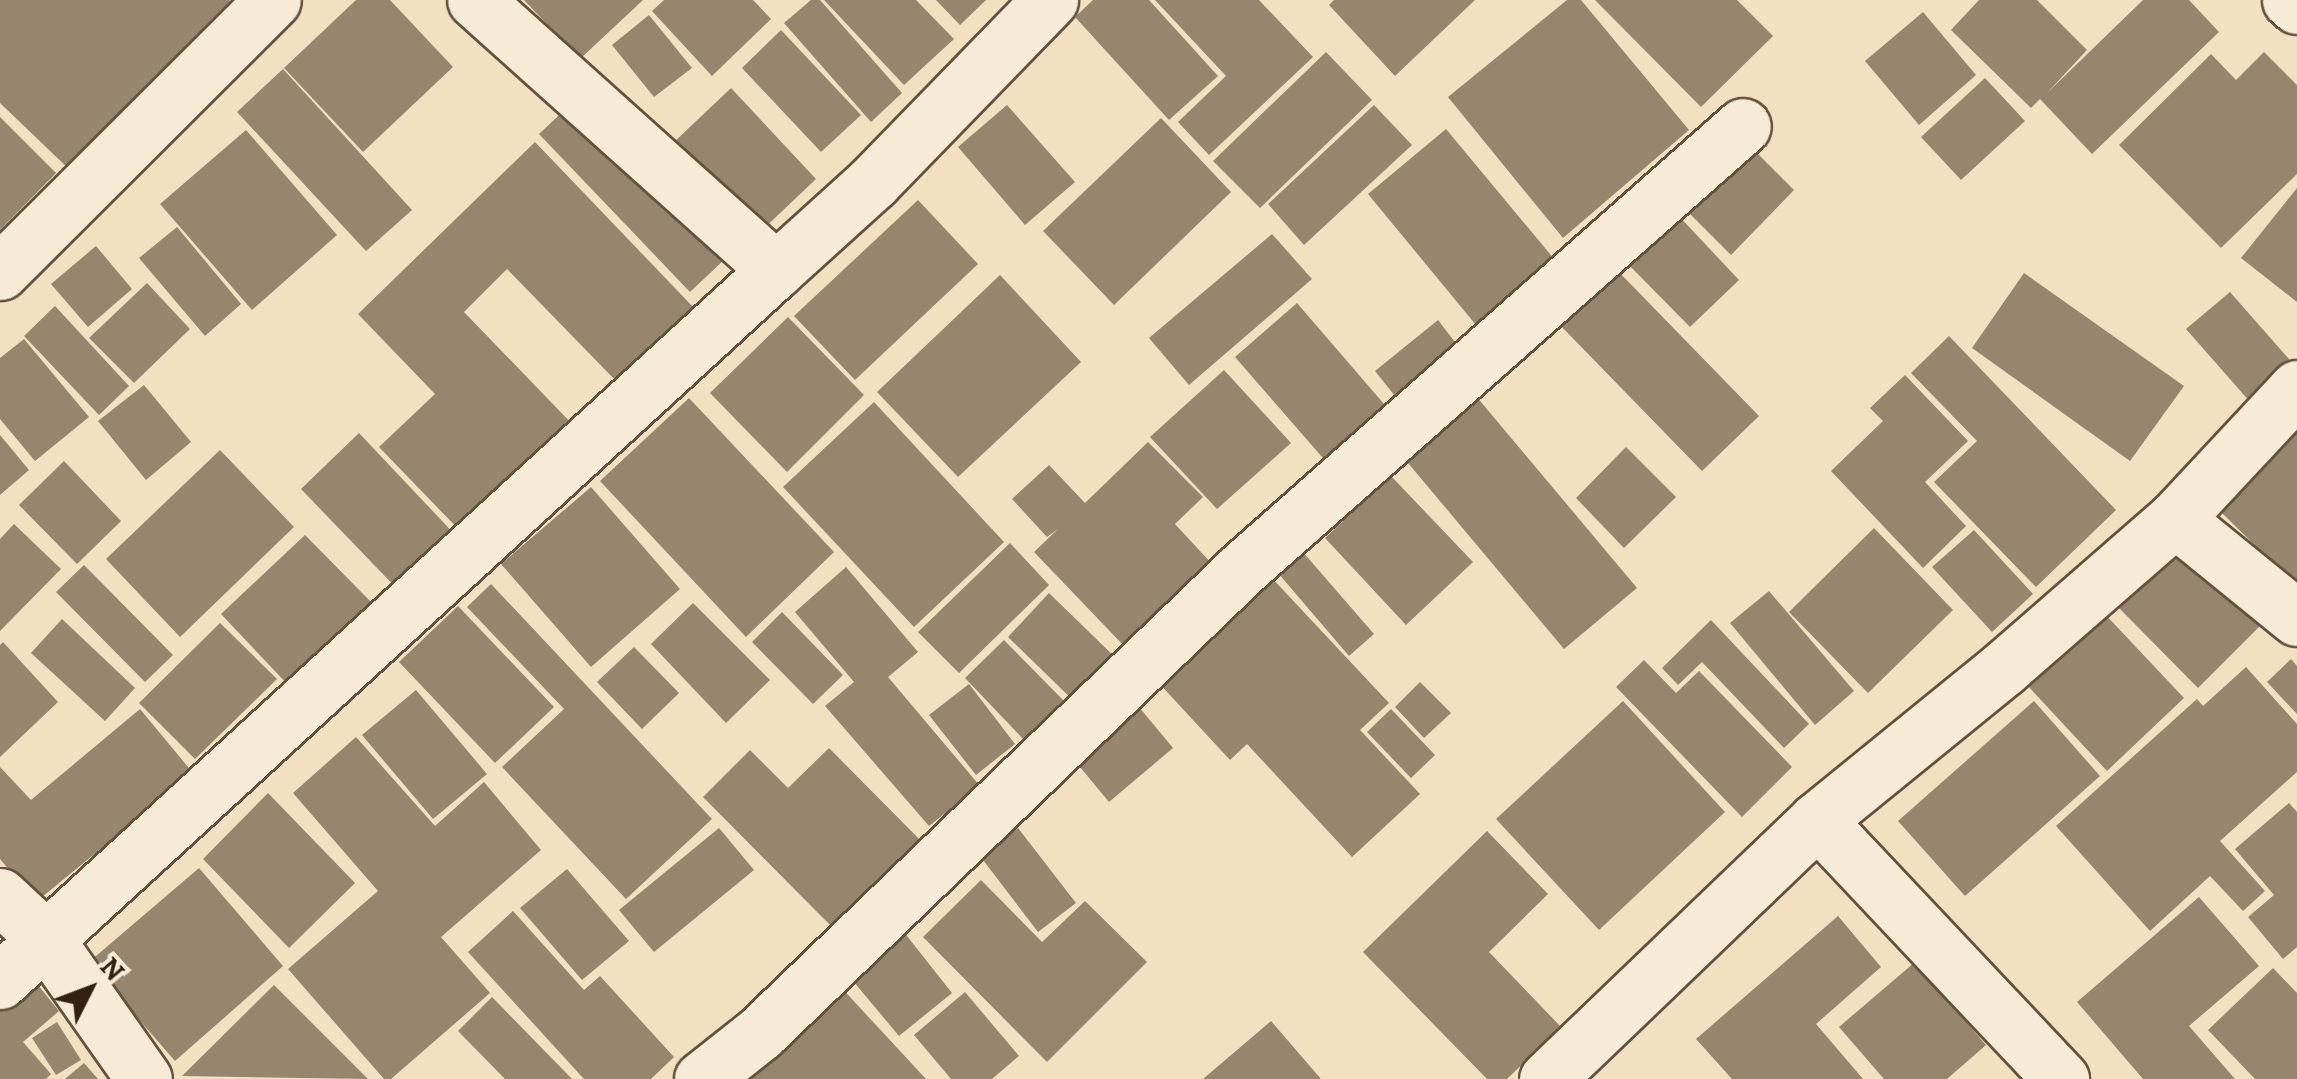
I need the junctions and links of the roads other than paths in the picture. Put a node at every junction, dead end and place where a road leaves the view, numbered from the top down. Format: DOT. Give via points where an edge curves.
graph roads {
  1 [pos="273,0"];
  2 [pos="475,0"];
  3 [pos="1050,0"];
  4 [pos="2290,0"];
  5 [pos="2297,6"];
  6 [pos="1742,126"];
  7 [pos="776,270"];
  8 [pos="0,272"];
  9 [pos="2297,388"];
  10 [pos="2175,519"];
  11 [pos="2297,618"];
  12 [pos="1817,820"];
  13 [pos="0,896"];
  14 [pos="46,938"];
  15 [pos="0,982"];
  16 [pos="144,1079"];
  17 [pos="702,1079"];
  18 [pos="1547,1079"];
  19 [pos="2061,1079"];
  1 -- 8 [label="street"];
  2 -- 7 [label="street"];
  3 -- 7 [label="street" via="873,182"];
  4 -- 5 [label="street"];
  6 -- 17 [label="street" via="1243,568 760,1033"];
  7 -- 14 [label="street"];
  9 -- 10 [label="street"];
  10 -- 11 [label="street"];
  10 -- 12 [label="street"];
  12 -- 18 [label="street"];
  12 -- 19 [label="street"];
  13 -- 14 [label="street"];
  14 -- 15 [label="street"];
  14 -- 16 [label="street"];
}
